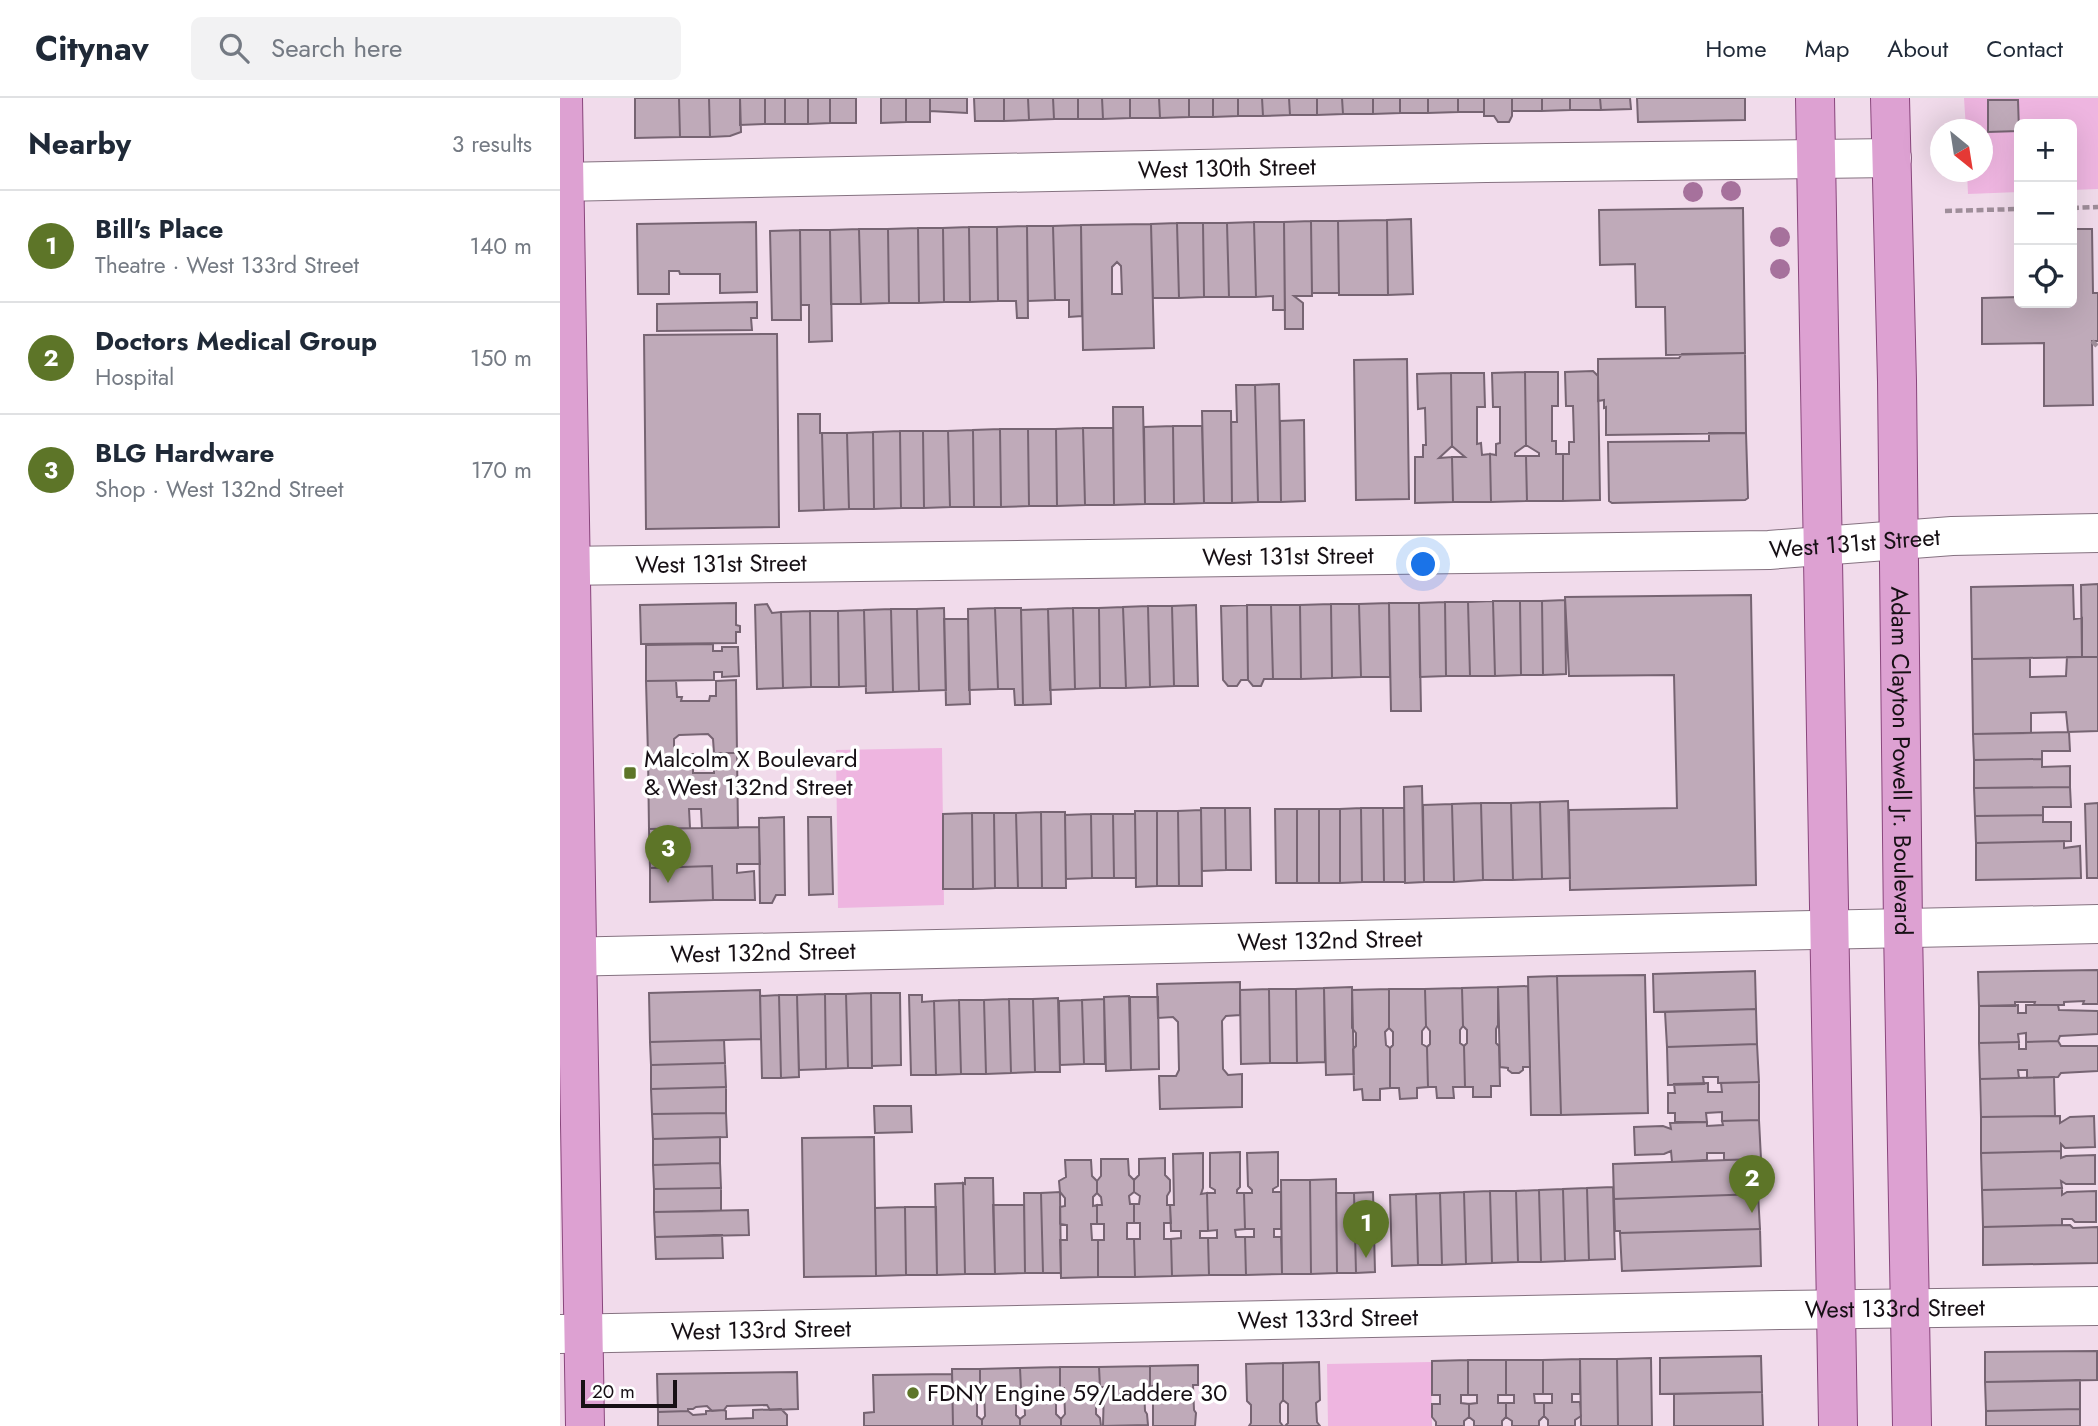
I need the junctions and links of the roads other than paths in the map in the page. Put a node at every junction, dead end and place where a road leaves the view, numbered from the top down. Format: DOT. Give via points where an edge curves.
graph roads {
  1 [pos="563,98"];
  2 [pos="1815,98"];
  3 [pos="1890,98"];
  4 [pos="1816,159"];
  5 [pos="1892,159"];
  6 [pos="562,182"];
  7 [pos="2098,533"];
  8 [pos="1898,540"];
  9 [pos="1822,545"];
  10 [pos="566,566"];
  11 [pos="2098,924"];
  12 [pos="1903,928"];
  13 [pos="1828,930"];
  14 [pos="568,957"];
  15 [pos="2098,1306"];
  16 [pos="1911,1309"];
  17 [pos="1836,1310"];
  18 [pos="572,1334"];
  19 [pos="585,1426"];
  20 [pos="1838,1426"];
  21 [pos="1912,1426"];
  1 -- 6 [label="main road"];
  2 -- 4 [label="main road"];
  3 -- 5 [label="main road, Adam Clayton Powell Jr. Boulevard"];
  4 -- 5 [label="street, West 130th Street"];
  4 -- 6 [label="street, West 130th Street"];
  4 -- 9 [label="main road"];
  5 -- 8 [label="main road, Adam Clayton Powell Jr. Boulevard"];
  6 -- 10 [label="main road"];
  7 -- 8 [label="street, West 131st Street"];
  8 -- 9 [label="street, West 131st Street"];
  8 -- 12 [label="main road, Adam Clayton Powell Jr. Boulevard"];
  9 -- 10 [label="street, West 131st Street" via="1769,550"];
  9 -- 13 [label="main road"];
  10 -- 14 [label="main road"];
  11 -- 12 [label="street, West 132nd Street"];
  12 -- 13 [label="street, West 132nd Street"];
  12 -- 16 [label="main road, Adam Clayton Powell Jr. Boulevard"];
  13 -- 14 [label="street, West 132nd Street"];
  13 -- 17 [label="main road"];
  14 -- 18 [label="main road"];
  15 -- 16 [label="street, West 133rd Street"];
  16 -- 17 [label="street, West 133rd Street"];
  16 -- 21 [label="main road, Adam Clayton Powell Jr. Boulevard"];
  17 -- 18 [label="street, West 133rd Street"];
  17 -- 20 [label="main road"];
  18 -- 19 [label="main road"];
}
